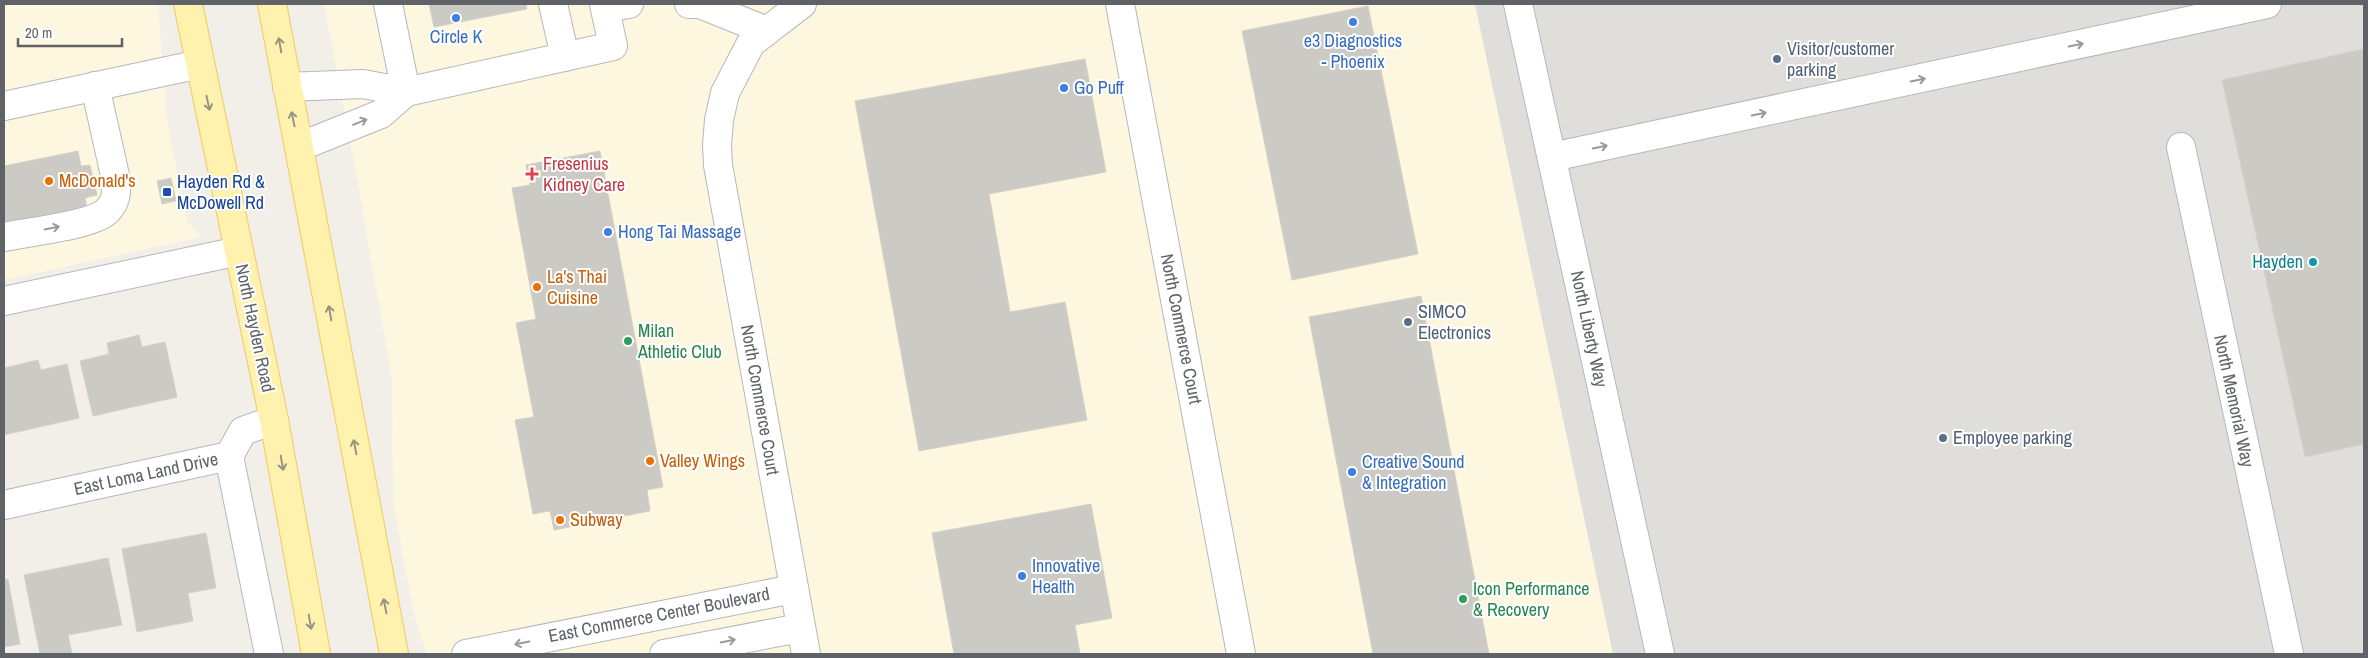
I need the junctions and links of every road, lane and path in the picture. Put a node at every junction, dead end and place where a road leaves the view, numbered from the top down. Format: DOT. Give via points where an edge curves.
graph roads {
  1 [pos="188,4"];
  2 [pos="272,4"];
  3 [pos="388,4"];
  4 [pos="553,4"];
  5 [pos="696,4"];
  6 [pos="802,4"];
  7 [pos="1120,4"];
  8 [pos="1518,4"];
  9 [pos="2267,4"];
  10 [pos="612,5"];
  11 [pos="767,31"];
  12 [pos="565,56"];
  13 [pos="200,64"];
  14 [pos="95,86"];
  15 [pos="287,87"];
  16 [pos="406,92"];
  17 [pos="4,106"];
  18 [pos="299,147"];
  19 [pos="2181,147"];
  20 [pos="1552,157"];
  21 [pos="4,237"];
  22 [pos="239,251"];
  23 [pos="4,301"];
  24 [pos="274,420"];
  25 [pos="229,456"];
  26 [pos="4,505"];
  27 [pos="793,589"];
  28 [pos="803,641"];
  29 [pos="269,654"];
  30 [pos="316,654"];
  31 [pos="394,654"];
  32 [pos="466,654"];
  33 [pos="664,654"];
  34 [pos="1241,654"];
  35 [pos="1660,654"];
  36 [pos="2289,654"];
  1 -- 13 [label="main road, North Hayden Road"];
  15 -- 2 [label="main road, one-way"];
  3 -- 16 [label="street"];
  4 -- 12 [label="street"];
  5 -- 11 [label="street"];
  6 -- 11 [label="street, North Commerce Court"];
  7 -- 34 [label="street, North Commerce Court"];
  8 -- 20 [label="street, North Liberty Way"];
  20 -- 9 [label="street, one-way"];
  10 -- 12 [label="street" via="613,46"];
  11 -- 27 [label="street, North Commerce Court" via="751,43 726,93 717,145"];
  12 -- 16 [label="street"];
  13 -- 14 [label="street"];
  13 -- 22 [label="main road, North Hayden Road, one-way"];
  14 -- 17 [label="street"];
  21 -- 14 [label="street, one-way" via="85,222 105,213 113,204 117,194 116,180"];
  15 -- 16 [label="street" via="363,84"];
  18 -- 15 [label="main road, one-way"];
  18 -- 16 [label="street, one-way" via="381,114"];
  31 -- 18 [label="main road, one-way"];
  19 -- 36 [label="street, North Memorial Way"];
  20 -- 35 [label="street, North Liberty Way"];
  22 -- 23 [label="street"];
  22 -- 24 [label="main road, North Hayden Road"];
  24 -- 25 [label="street, East Loma Land Drive" via="243,432"];
  24 -- 30 [label="main road, North Hayden Road, one-way"];
  25 -- 26 [label="street, East Loma Land Drive"];
  25 -- 29 [label="street"];
  27 -- 28 [label="street, North Commerce Court"];
  27 -- 32 [label="street, East Commerce Center Boulevard, one-way"];
  33 -- 28 [label="street, one-way"];
}
